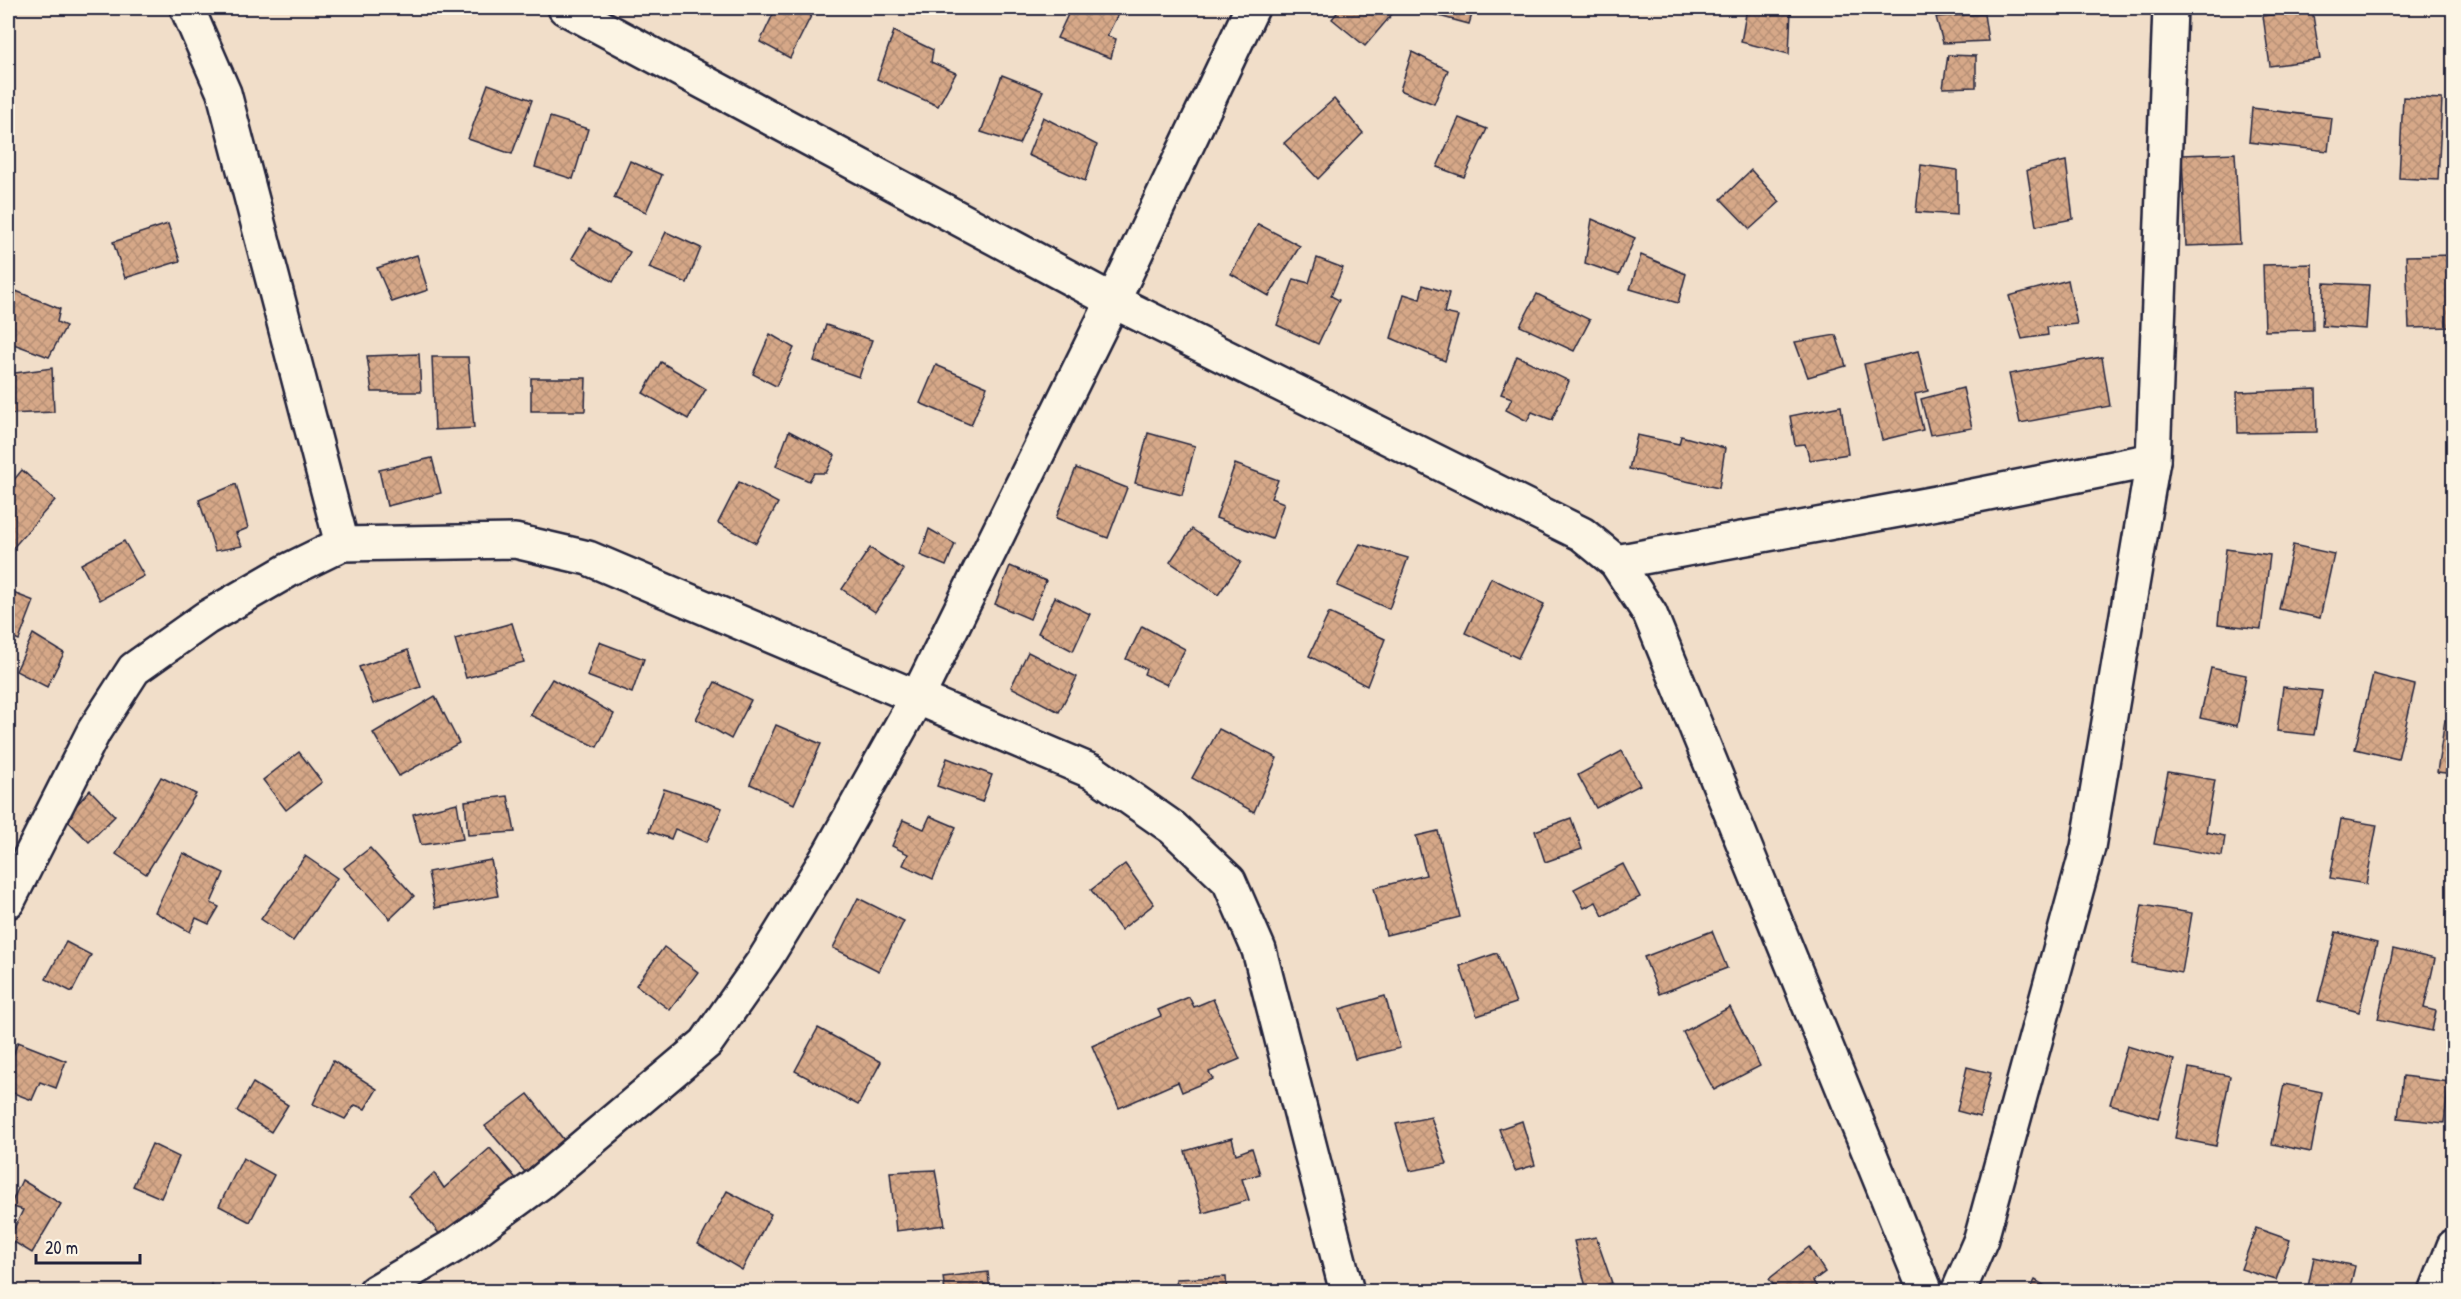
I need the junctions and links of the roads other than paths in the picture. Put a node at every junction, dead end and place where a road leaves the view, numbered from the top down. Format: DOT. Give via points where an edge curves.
graph roads {
  1 [pos="187,8"];
  2 [pos="565,8"];
  3 [pos="1252,8"];
  4 [pos="2170,8"];
  5 [pos="1113,301"];
  6 [pos="2153,460"];
  7 [pos="342,544"];
  8 [pos="1616,562"];
  9 [pos="918,696"];
  10 [pos="8,901"];
  11 [pos="2454,1246"];
  12 [pos="375,1292"];
  13 [pos="1347,1292"];
  14 [pos="1926,1292"];
  15 [pos="1958,1292"];
  16 [pos="2436,1292"];
  1 -- 7 [label="street" via="224,93"];
  2 -- 5 [label="street"];
  3 -- 5 [label="street"];
  4 -- 6 [label="street"];
  5 -- 8 [label="street" via="1582,534"];
  5 -- 9 [label="street"];
  6 -- 8 [label="street"];
  6 -- 15 [label="street" via="2088,847 1981,1239"];
  7 -- 9 [label="street" via="514,541 588,558"];
  7 -- 10 [label="street" via="206,618 134,669 94,731"];
  8 -- 14 [label="street" via="1650,614"];
  9 -- 12 [label="street" via="829,855 765,959 706,1043 540,1183 454,1245"];
  9 -- 13 [label="street" via="1093,772 1173,828 1229,881 1259,950"];
  11 -- 16 [label="street"];
}
